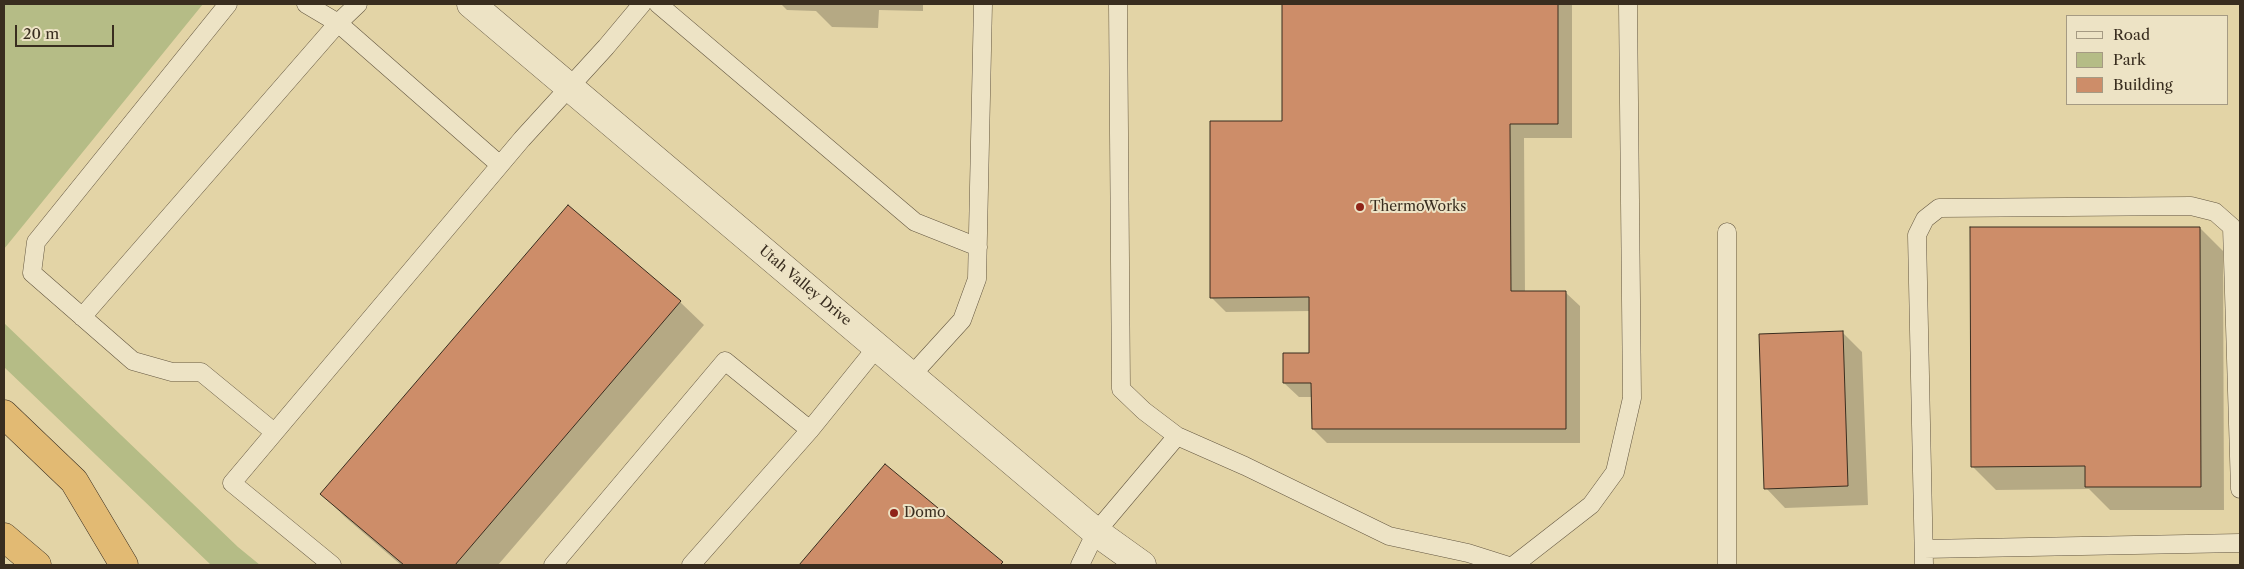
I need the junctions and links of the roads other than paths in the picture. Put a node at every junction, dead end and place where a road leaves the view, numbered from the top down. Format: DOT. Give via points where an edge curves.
graph roads {
  1 [pos="228,4"];
  2 [pos="306,4"];
  3 [pos="358,4"];
  4 [pos="471,4"];
  5 [pos="642,4"];
  6 [pos="658,4"];
  7 [pos="983,4"];
  8 [pos="1118,4"];
  9 [pos="1628,4"];
  10 [pos="338,23"];
  11 [pos="569,87"];
  12 [pos="500,165"];
  13 [pos="1727,232"];
  14 [pos="978,246"];
  15 [pos="82,317"];
  16 [pos="877,348"];
  17 [pos="911,376"];
  18 [pos="4,414"];
  19 [pos="810,430"];
  20 [pos="274,432"];
  21 [pos="1177,436"];
  22 [pos="2240,489"];
  23 [pos="1096,532"];
  24 [pos="4,537"];
  25 [pos="2240,543"];
  26 [pos="1924,557"];
  27 [pos="37,565"];
  28 [pos="124,565"];
  29 [pos="332,565"];
  30 [pos="552,565"];
  31 [pos="692,565"];
  32 [pos="1080,565"];
  33 [pos="1142,565"];
  34 [pos="1506,565"];
  35 [pos="1514,565"];
  36 [pos="1727,565"];
  1 -- 15 [label="lane" via="36,242 32,273"];
  2 -- 10 [label="lane"];
  3 -- 10 [label="lane"];
  4 -- 11 [label="street, Utah Valley Drive"];
  5 -- 11 [label="lane"];
  6 -- 14 [label="lane" via="915,222"];
  7 -- 14 [label="lane"];
  8 -- 21 [label="lane" via="1121,389"];
  9 -- 35 [label="lane" via="1632,398 1615,472 1591,505"];
  10 -- 12 [label="lane"];
  10 -- 15 [label="lane"];
  11 -- 12 [label="lane"];
  11 -- 16 [label="street, Utah Valley Drive"];
  12 -- 20 [label="lane"];
  13 -- 36 [label="lane"];
  14 -- 17 [label="lane" via="977,278 962,320"];
  15 -- 20 [label="lane" via="133,361 172,372 201,372"];
  16 -- 17 [label="street, Utah Valley Drive"];
  16 -- 19 [label="lane"];
  17 -- 23 [label="street, Utah Valley Drive"];
  18 -- 28 [label="highway" via="74,481"];
  19 -- 30 [label="lane" via="725,361"];
  19 -- 31 [label="lane"];
  20 -- 29 [label="lane" via="232,483"];
  21 -- 23 [label="lane"];
  21 -- 34 [label="lane" via="1389,536 1468,553"];
  22 -- 26 [label="lane" via="2232,227 2215,212 2191,206 1939,208 1925,219 1917,235"];
  23 -- 32 [label="lane"];
  23 -- 33 [label="street, Utah Valley Drive"];
  24 -- 27 [label="highway"];
  25 -- 26 [label="lane"];
}
